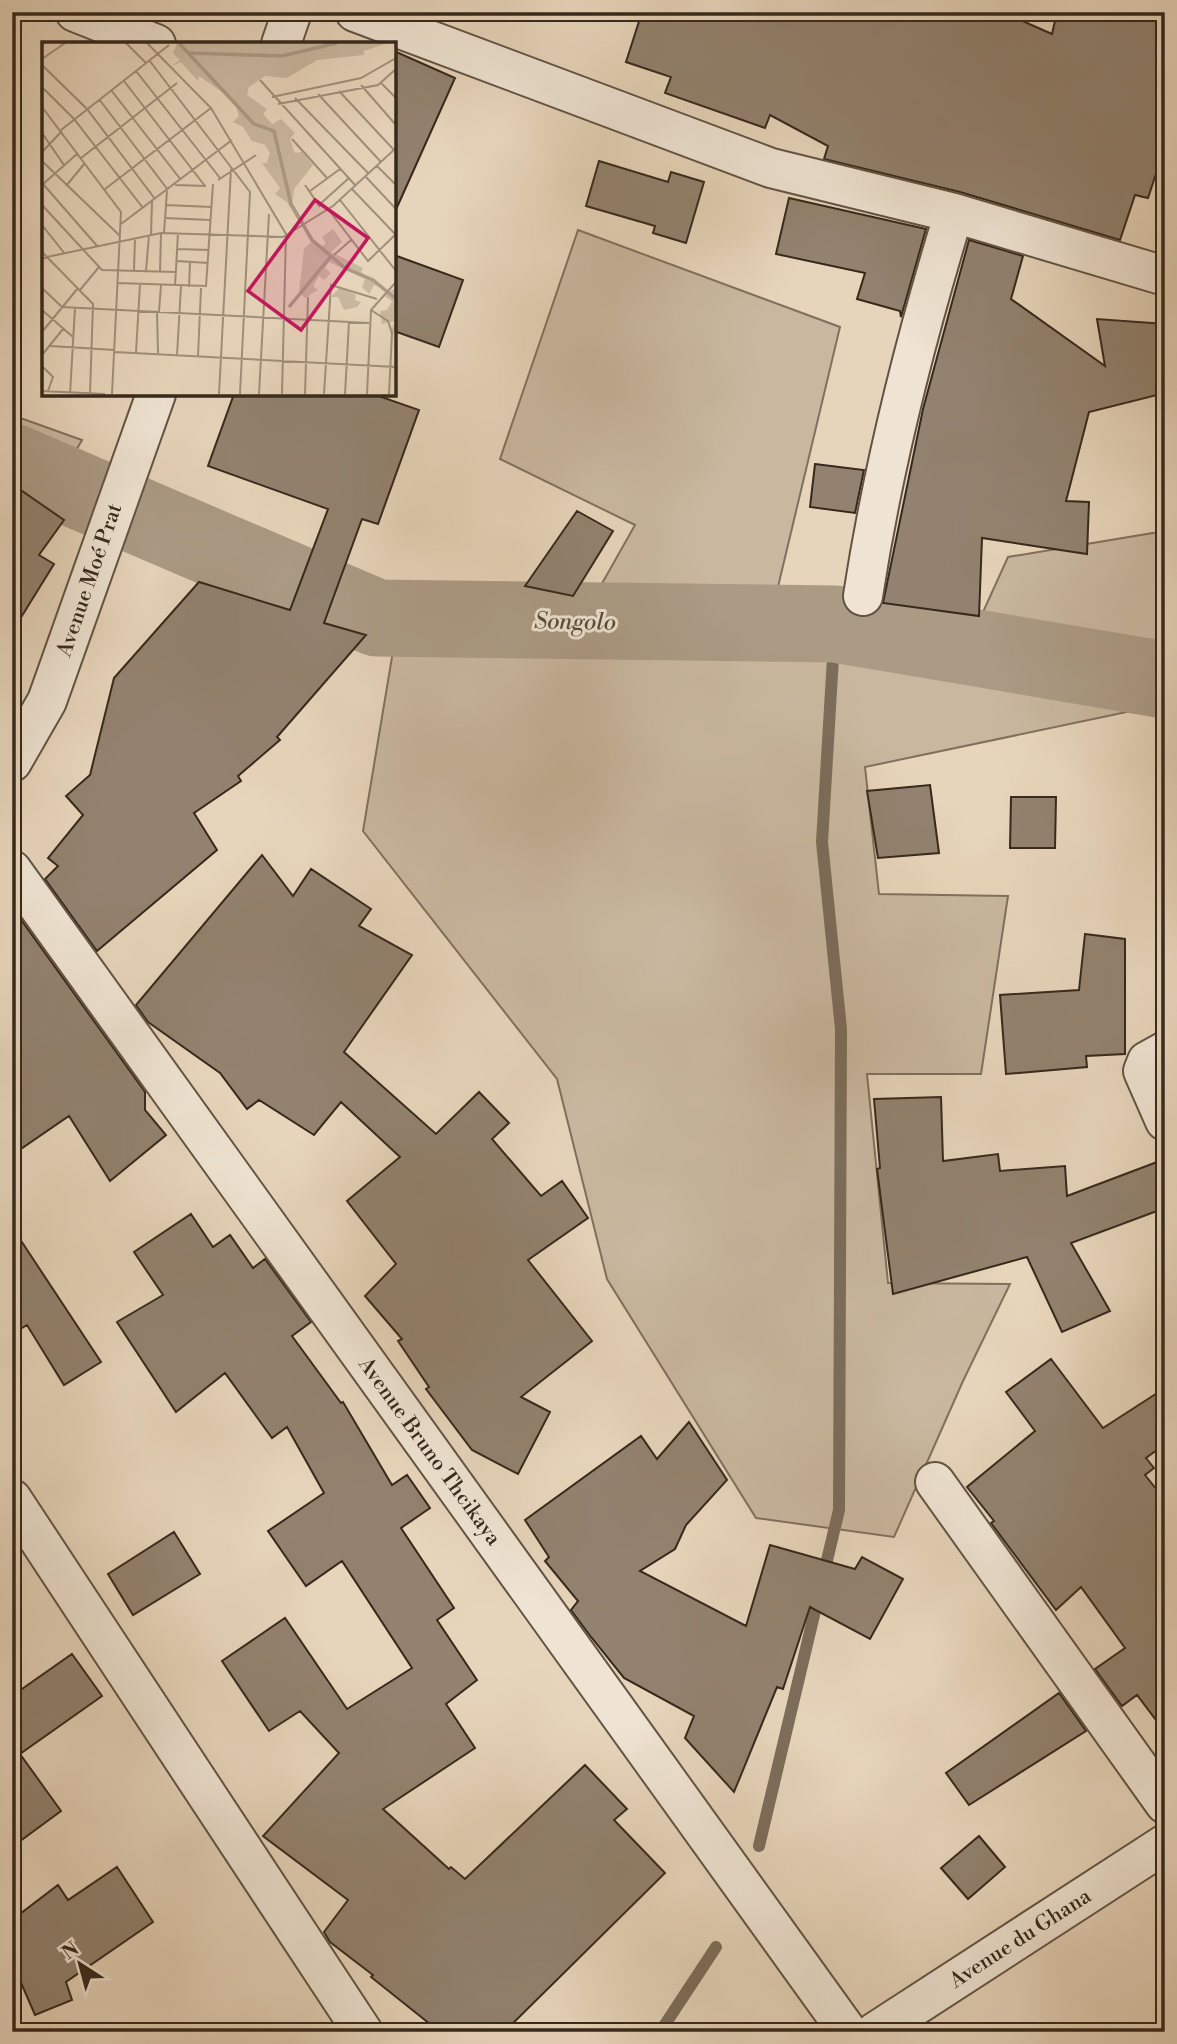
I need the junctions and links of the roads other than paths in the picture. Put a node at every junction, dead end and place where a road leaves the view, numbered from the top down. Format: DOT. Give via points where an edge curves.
graph roads {
  1 [pos="75,12"];
  2 [pos="292,12"];
  3 [pos="355,12"];
  4 [pos="119,21"];
  5 [pos="153,42"];
  6 [pos="282,42"];
  7 [pos="954,213"];
  8 [pos="1165,276"];
  9 [pos="155,396"];
  10 [pos="863,596"];
  11 [pos="12,762"];
  12 [pos="12,870"];
  13 [pos="1156,1056"];
  14 [pos="1165,1121"];
  15 [pos="935,1482"];
  16 [pos="12,1499"];
  17 [pos="1165,1804"];
  18 [pos="1165,1844"];
  19 [pos="363,2032"];
  20 [pos="848,2032"];
  21 [pos="875,2032"];
  1 -- 4 [label="street"];
  2 -- 6 [label="street"];
  3 -- 7 [label="street" via="771,167"];
  4 -- 5 [label="street"];
  7 -- 8 [label="street"];
  7 -- 10 [label="street" via="919,326 887,459"];
  9 -- 11 [label="street, Avenue Moé Prat" via="47,701"];
  12 -- 20 [label="street, Avenue Bruno Thcikaya"];
  13 -- 14 [label="street" via="1143,1071"];
  15 -- 17 [label="street"];
  16 -- 19 [label="street"];
  18 -- 21 [label="street, Avenue du Ghana"];
}
